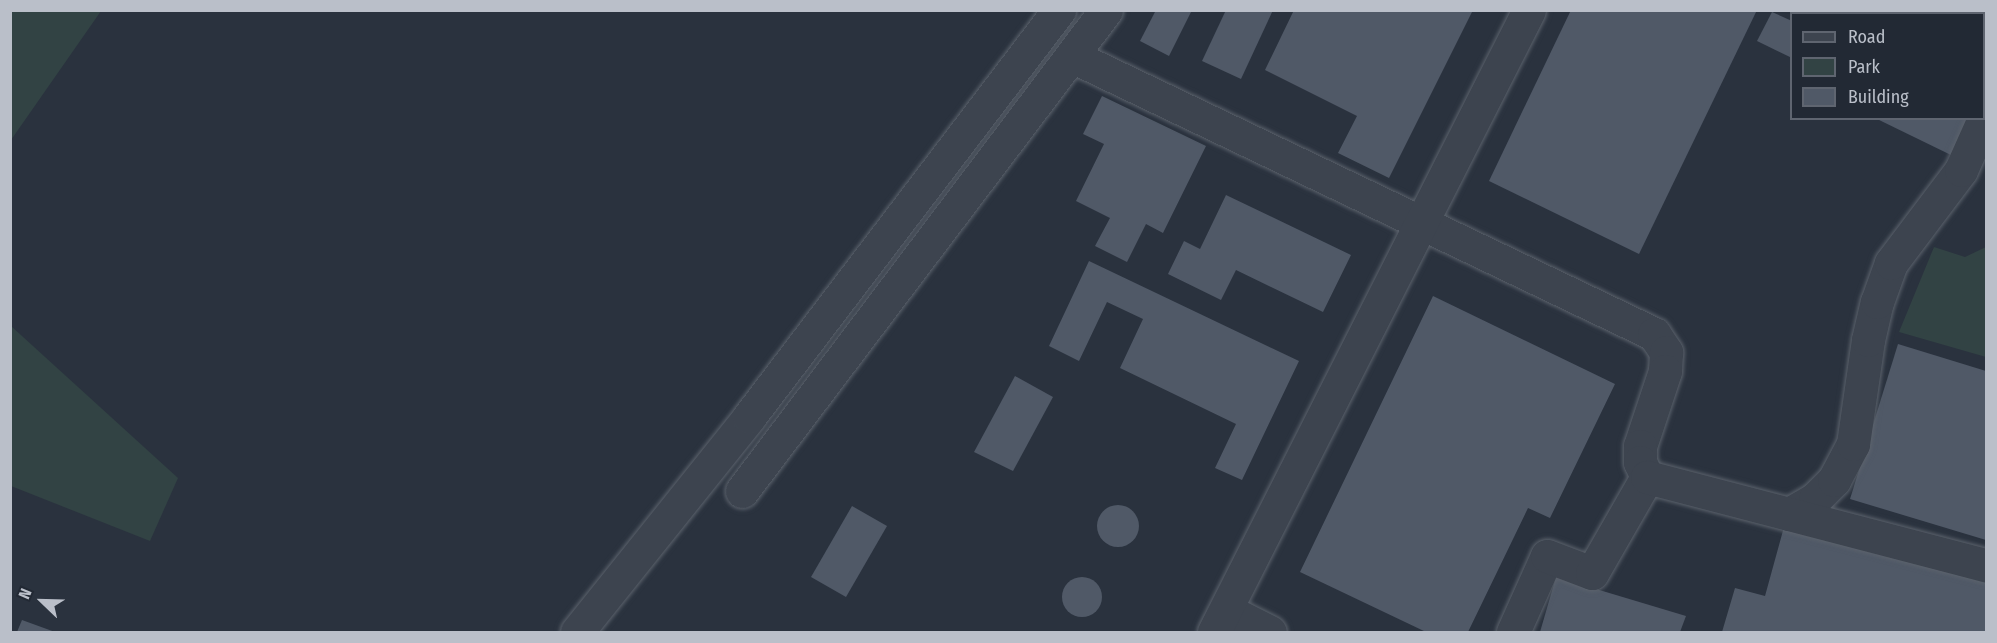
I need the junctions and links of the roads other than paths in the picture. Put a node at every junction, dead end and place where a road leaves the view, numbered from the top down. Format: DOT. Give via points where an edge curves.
graph roads {
  1 [pos="1059,10"];
  2 [pos="1106,10"];
  3 [pos="1529,10"];
  4 [pos="1072,56"];
  5 [pos="1983,120"];
  6 [pos="970,130"];
  7 [pos="1001,149"];
  8 [pos="1421,222"];
  9 [pos="1647,477"];
  10 [pos="742,491"];
  11 [pos="1789,514"];
  12 [pos="1986,565"];
  13 [pos="1220,621"];
  14 [pos="577,633"];
  15 [pos="1270,633"];
  16 [pos="1513,633"];
  1 -- 6 [label="lane"];
  2 -- 4 [label="lane"];
  3 -- 8 [label="lane"];
  4 -- 7 [label="lane"];
  4 -- 8 [label="lane"];
  5 -- 11 [label="lane" via="1961,170 1892,263 1868,340 1853,444 1834,480 1815,499"];
  6 -- 7 [label="lane"];
  6 -- 14 [label="lane"];
  7 -- 10 [label="lane"];
  8 -- 9 [label="lane" via="1654,334 1666,352 1665,371 1640,446 1640,462"];
  8 -- 13 [label="lane"];
  9 -- 11 [label="lane"];
  9 -- 16 [label="lane" via="1592,573 1547,556"];
  11 -- 12 [label="lane"];
  13 -- 15 [label="lane"];
}
